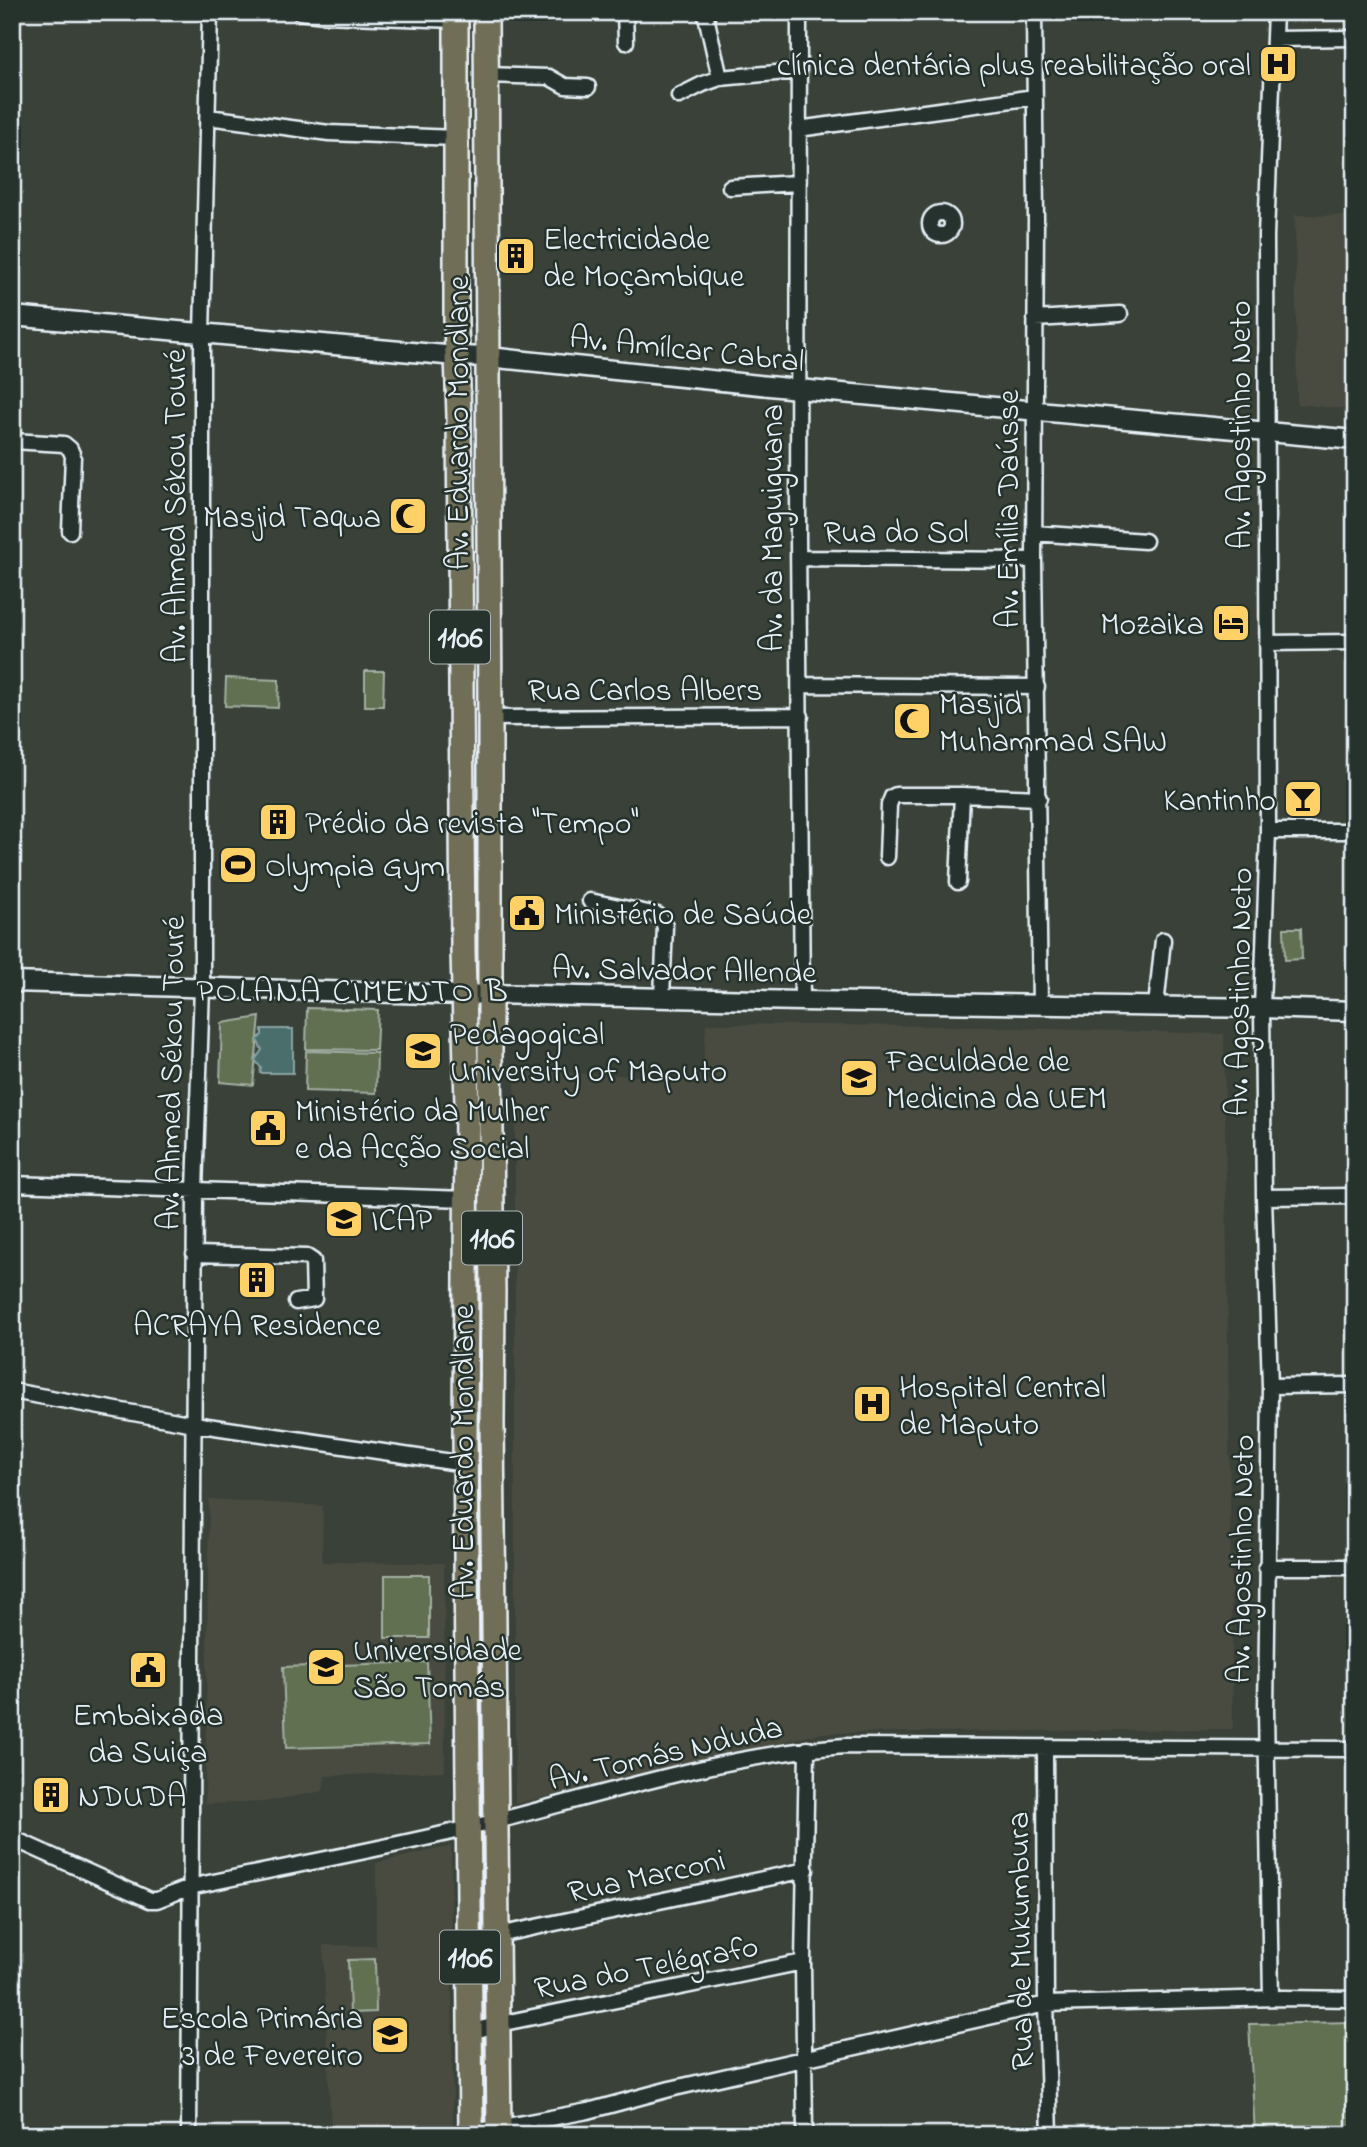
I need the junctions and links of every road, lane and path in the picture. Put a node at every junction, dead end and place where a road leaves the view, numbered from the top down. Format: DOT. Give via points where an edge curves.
graph roads {
  1 [pos="210,12"];
  2 [pos="299,12"];
  3 [pos="486,12"];
  4 [pos="625,12"];
  5 [pos="705,12"];
  6 [pos="799,12"];
  7 [pos="1034,12"];
  8 [pos="1275,12"];
  9 [pos="456,16"];
  10 [pos="1275,38"];
  11 [pos="1355,38"];
  12 [pos="626,42"];
  13 [pos="797,71"];
  14 [pos="486,75"];
  15 [pos="720,78"];
  16 [pos="588,87"];
  17 [pos="679,96"];
  18 [pos="1035,97"];
  19 [pos="208,117"];
  20 [pos="798,129"];
  21 [pos="456,138"];
  22 [pos="798,183"];
  23 [pos="730,187"];
  24 [pos="1120,314"];
  25 [pos="12,316"];
  26 [pos="1035,319"];
  27 [pos="202,334"];
  28 [pos="456,356"];
  29 [pos="488,357"];
  30 [pos="798,389"];
  31 [pos="1034,411"];
  32 [pos="1268,431"];
  33 [pos="1355,440"];
  34 [pos="12,441"];
  35 [pos="70,531"];
  36 [pos="1034,533"];
  37 [pos="1145,541"];
  38 [pos="799,558"];
  39 [pos="1034,559"];
  40 [pos="1355,642"];
  41 [pos="1267,643"];
  42 [pos="801,685"];
  43 [pos="1037,687"];
  44 [pos="801,716"];
  45 [pos="490,718"];
  46 [pos="962,795"];
  47 [pos="1039,798"];
  48 [pos="1268,831"];
  49 [pos="1355,831"];
  50 [pos="887,857"];
  51 [pos="958,881"];
  52 [pos="590,901"];
  53 [pos="1163,940"];
  54 [pos="12,982"];
  55 [pos="202,986"];
  56 [pos="489,994"];
  57 [pos="465,995"];
  58 [pos="662,998"];
  59 [pos="802,1001"];
  60 [pos="1040,1004"];
  61 [pos="1156,1006"];
  62 [pos="1262,1008"];
  63 [pos="1355,1011"];
  64 [pos="12,1184"];
  65 [pos="195,1190"];
  66 [pos="1355,1196"];
  67 [pos="1264,1197"];
  68 [pos="466,1199"];
  69 [pos="194,1254"];
  70 [pos="296,1302"];
  71 [pos="1355,1385"];
  72 [pos="1270,1386"];
  73 [pos="12,1391"];
  74 [pos="194,1424"];
  75 [pos="466,1464"];
  76 [pos="1266,1567"];
  77 [pos="1355,1567"];
  78 [pos="1045,1747"];
  79 [pos="807,1749"];
  80 [pos="1268,1749"];
  81 [pos="1355,1749"];
  82 [pos="496,1821"];
  83 [pos="469,1828"];
  84 [pos="12,1838"];
  85 [pos="806,1870"];
  86 [pos="190,1887"];
  87 [pos="498,1934"];
  88 [pos="803,1962"];
  89 [pos="1277,1998"];
  90 [pos="1355,2000"];
  91 [pos="1046,2004"];
  92 [pos="499,2024"];
  93 [pos="471,2032"];
  94 [pos="806,2059"];
  95 [pos="499,2131"];
  96 [pos="468,2134"];
  97 [pos="189,2135"];
  98 [pos="805,2135"];
  99 [pos="1050,2135"];
  1 -- 19 [label="street, Av. Ahmed Sékou Touré"];
  2 -- 9 [label="street"];
  3 -- 14 [label="main road, Av. Eduardo Mondlane"];
  4 -- 12 [label="street"];
  5 -- 15 [label="street"];
  6 -- 13 [label="street, Av. da Maguiguana"];
  7 -- 18 [label="street, Av. Emília Daússe"];
  8 -- 10 [label="street, Av. Agostinho Neto"];
  9 -- 21 [label="main road, Av. Eduardo Mondlane / 1106"];
  10 -- 11 [label="street"];
  10 -- 32 [label="street, Av. Agostinho Neto" via="1266,235"];
  13 -- 15 [label="street"];
  13 -- 20 [label="street, Av. da Maguiguana"];
  14 -- 16 [label="street" via="549,77 565,86"];
  14 -- 29 [label="main road, Av. Eduardo Mondlane"];
  15 -- 17 [label="street"];
  18 -- 20 [label="street"];
  18 -- 26 [label="street, Av. Emília Daússe"];
  19 -- 21 [label="street" via="329,132"];
  19 -- 27 [label="street, Av. Ahmed Sékou Touré"];
  20 -- 22 [label="street, Av. da Maguiguana"];
  21 -- 28 [label="main road, Av. Eduardo Mondlane / 1106"];
  22 -- 23 [label="street"];
  22 -- 30 [label="street, Av. da Maguiguana"];
  24 -- 26 [label="street"];
  25 -- 27 [label="street, Av. Amílcar Cabral"];
  26 -- 31 [label="street, Av. Emília Daússe"];
  27 -- 28 [label="street, Av. Amílcar Cabral"];
  27 -- 55 [label="street, Av. Ahmed Sékou Touré"];
  28 -- 29 [label="street, Av. Amílcar Cabral"];
  28 -- 57 [label="main road, Av. Eduardo Mondlane / 1106"];
  29 -- 30 [label="street, Av. Amílcar Cabral"];
  29 -- 45 [label="main road, Av. Eduardo Mondlane"];
  30 -- 31 [label="street, Av. Amílcar Cabral"];
  30 -- 38 [label="street, Av. da Maguiguana"];
  31 -- 32 [label="street, Av. Amílcar Cabral"];
  31 -- 36 [label="street, Av. Emília Daússe"];
  32 -- 33 [label="street, Av. Amílcar Cabral"];
  32 -- 41 [label="street, Av. Agostinho Neto"];
  34 -- 35 [label="street" via="64,444 70,449"];
  36 -- 37 [label="street"];
  36 -- 39 [label="street, Av. Emília Daússe"];
  38 -- 39 [label="street, Rua do Sol"];
  38 -- 42 [label="street, Av. da Maguiguana"];
  39 -- 43 [label="street, Av. Emília Daússe"];
  40 -- 41 [label="street"];
  41 -- 48 [label="street, Av. Agostinho Neto"];
  42 -- 43 [label="street"];
  42 -- 44 [label="street, Av. da Maguiguana"];
  43 -- 47 [label="street, Av. Emília Daússe"];
  44 -- 45 [label="street, Rua Carlos Albers"];
  44 -- 59 [label="street, Av. da Maguiguana"];
  45 -- 56 [label="main road, Av. Eduardo Mondlane"];
  46 -- 47 [label="street"];
  46 -- 50 [label="street" via="892,797"];
  46 -- 51 [label="street"];
  47 -- 60 [label="street, Av. Emília Daússe"];
  48 -- 49 [label="street"];
  48 -- 62 [label="street, Av. Agostinho Neto"];
  52 -- 58 [label="street" via="661,917 665,926"];
  53 -- 61 [label="street"];
  54 -- 55 [label="street, Av. Salvador Allende"];
  55 -- 57 [label="street, Av. Salvador Allende"];
  55 -- 65 [label="street, Av. Ahmed Sékou Touré"];
  56 -- 57 [label="street, Av. Salvador Allende"];
  56 -- 58 [label="street, Av. Salvador Allende"];
  56 -- 82 [label="main road, Av. Eduardo Mondlane / 1106"];
  57 -- 68 [label="main road, Av. Eduardo Mondlane"];
  58 -- 59 [label="street, Av. Salvador Allende"];
  59 -- 60 [label="street, Av. Salvador Allende"];
  60 -- 61 [label="street, Av. Salvador Allende"];
  61 -- 62 [label="street, Av. Salvador Allende"];
  62 -- 63 [label="street, Av. Salvador Allende"];
  62 -- 67 [label="street, Av. Agostinho Neto"];
  64 -- 65 [label="street"];
  65 -- 68 [label="street"];
  65 -- 69 [label="street, Av. Ahmed Sékou Touré"];
  66 -- 67 [label="street"];
  67 -- 72 [label="street, Av. Agostinho Neto"];
  68 -- 75 [label="main road, Av. Eduardo Mondlane / 1106"];
  69 -- 70 [label="street" via="307,1257 313,1261 314,1299"];
  69 -- 74 [label="street, Av. Ahmed Sékou Touré"];
  71 -- 72 [label="street"];
  72 -- 76 [label="street, Av. Agostinho Neto"];
  73 -- 74 [label="street"];
  74 -- 75 [label="street"];
  74 -- 86 [label="street, Av. Ahmed Sékou Touré"];
  75 -- 83 [label="main road, Av. Eduardo Mondlane / 1106"];
  76 -- 77 [label="street"];
  76 -- 80 [label="street, Av. Agostinho Neto"];
  78 -- 79 [label="street, Av. Tomás Nduda"];
  78 -- 80 [label="street, Av. Tomás Nduda"];
  78 -- 91 [label="street, Rua de Mukumbura"];
  79 -- 82 [label="street, Av. Tomás Nduda"];
  79 -- 85 [label="street"];
  80 -- 81 [label="street, Av. Tomás Nduda"];
  80 -- 89 [label="street, Av. Agostinho Neto" via="1271,1972"];
  82 -- 83 [label="street, Av. Tomás Nduda"];
  82 -- 87 [label="main road, Av. Eduardo Mondlane / 1106"];
  83 -- 86 [label="street, Av. Tomás Nduda"];
  83 -- 93 [label="main road, Av. Eduardo Mondlane / 1106"];
  84 -- 86 [label="street, Av. Tomás Nduda" via="141,1898 157,1900"];
  85 -- 87 [label="street, Rua Marconi"];
  85 -- 88 [label="street"];
  86 -- 97 [label="street, Av. Ahmed Sékou Touré"];
  87 -- 92 [label="main road, Av. Eduardo Mondlane / 1106"];
  88 -- 92 [label="street, Rua do Telégrafo"];
  88 -- 94 [label="street"];
  89 -- 90 [label="street"];
  89 -- 91 [label="street"];
  91 -- 94 [label="street"];
  91 -- 99 [label="street, Rua de Mukumbura"];
  92 -- 93 [label="street, Rua do Telégrafo"];
  92 -- 95 [label="main road, Av. Eduardo Mondlane / 1106"];
  93 -- 96 [label="main road, Av. Eduardo Mondlane / 1106"];
  94 -- 95 [label="street"];
  94 -- 98 [label="street"];
  95 -- 96 [label="street"];
}
